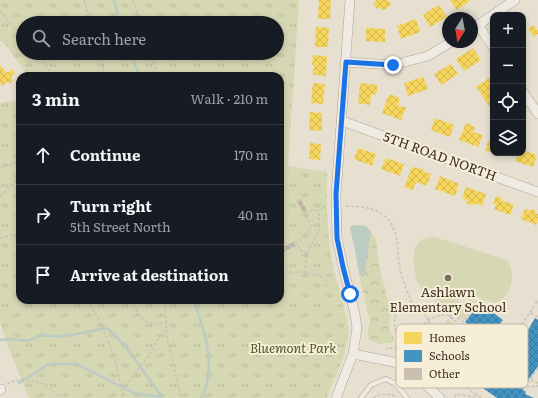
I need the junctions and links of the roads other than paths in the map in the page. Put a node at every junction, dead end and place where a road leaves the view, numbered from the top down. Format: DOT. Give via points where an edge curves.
graph roads {
  1 [pos="350,0"];
  2 [pos="515,0"];
  3 [pos="478,25"];
  4 [pos="478,30"];
  5 [pos="490,44"];
  6 [pos="442,47"];
  7 [pos="346,62"];
  8 [pos="526,96"];
  9 [pos="538,114"];
  10 [pos="342,121"];
  11 [pos="538,192"];
  12 [pos="353,354"];
  13 [pos="396,363"];
  14 [pos="396,384"];
  15 [pos="400,388"];
  16 [pos="429,388"];
  17 [pos="336,398"];
  18 [pos="361,398"];
  19 [pos="407,398"];
  20 [pos="440,398"];
  1 -- 7 [label="street"];
  2 -- 3 [label="street"];
  4 -- 5 [label="street"];
  6 -- 7 [label="street" via="428,56 393,65"];
  7 -- 10 [label="street"];
  8 -- 9 [label="street"];
  10 -- 11 [label="street, 5TH ROAD NORTH"];
  10 -- 12 [label="street" via="336,194 337,238 356,319"];
  12 -- 13 [label="street"];
  12 -- 17 [label="street"];
  14 -- 18 [label="lane" via="386,379 371,385"];
  15 -- 19 [label="lane"];
  16 -- 20 [label="street"];
}
